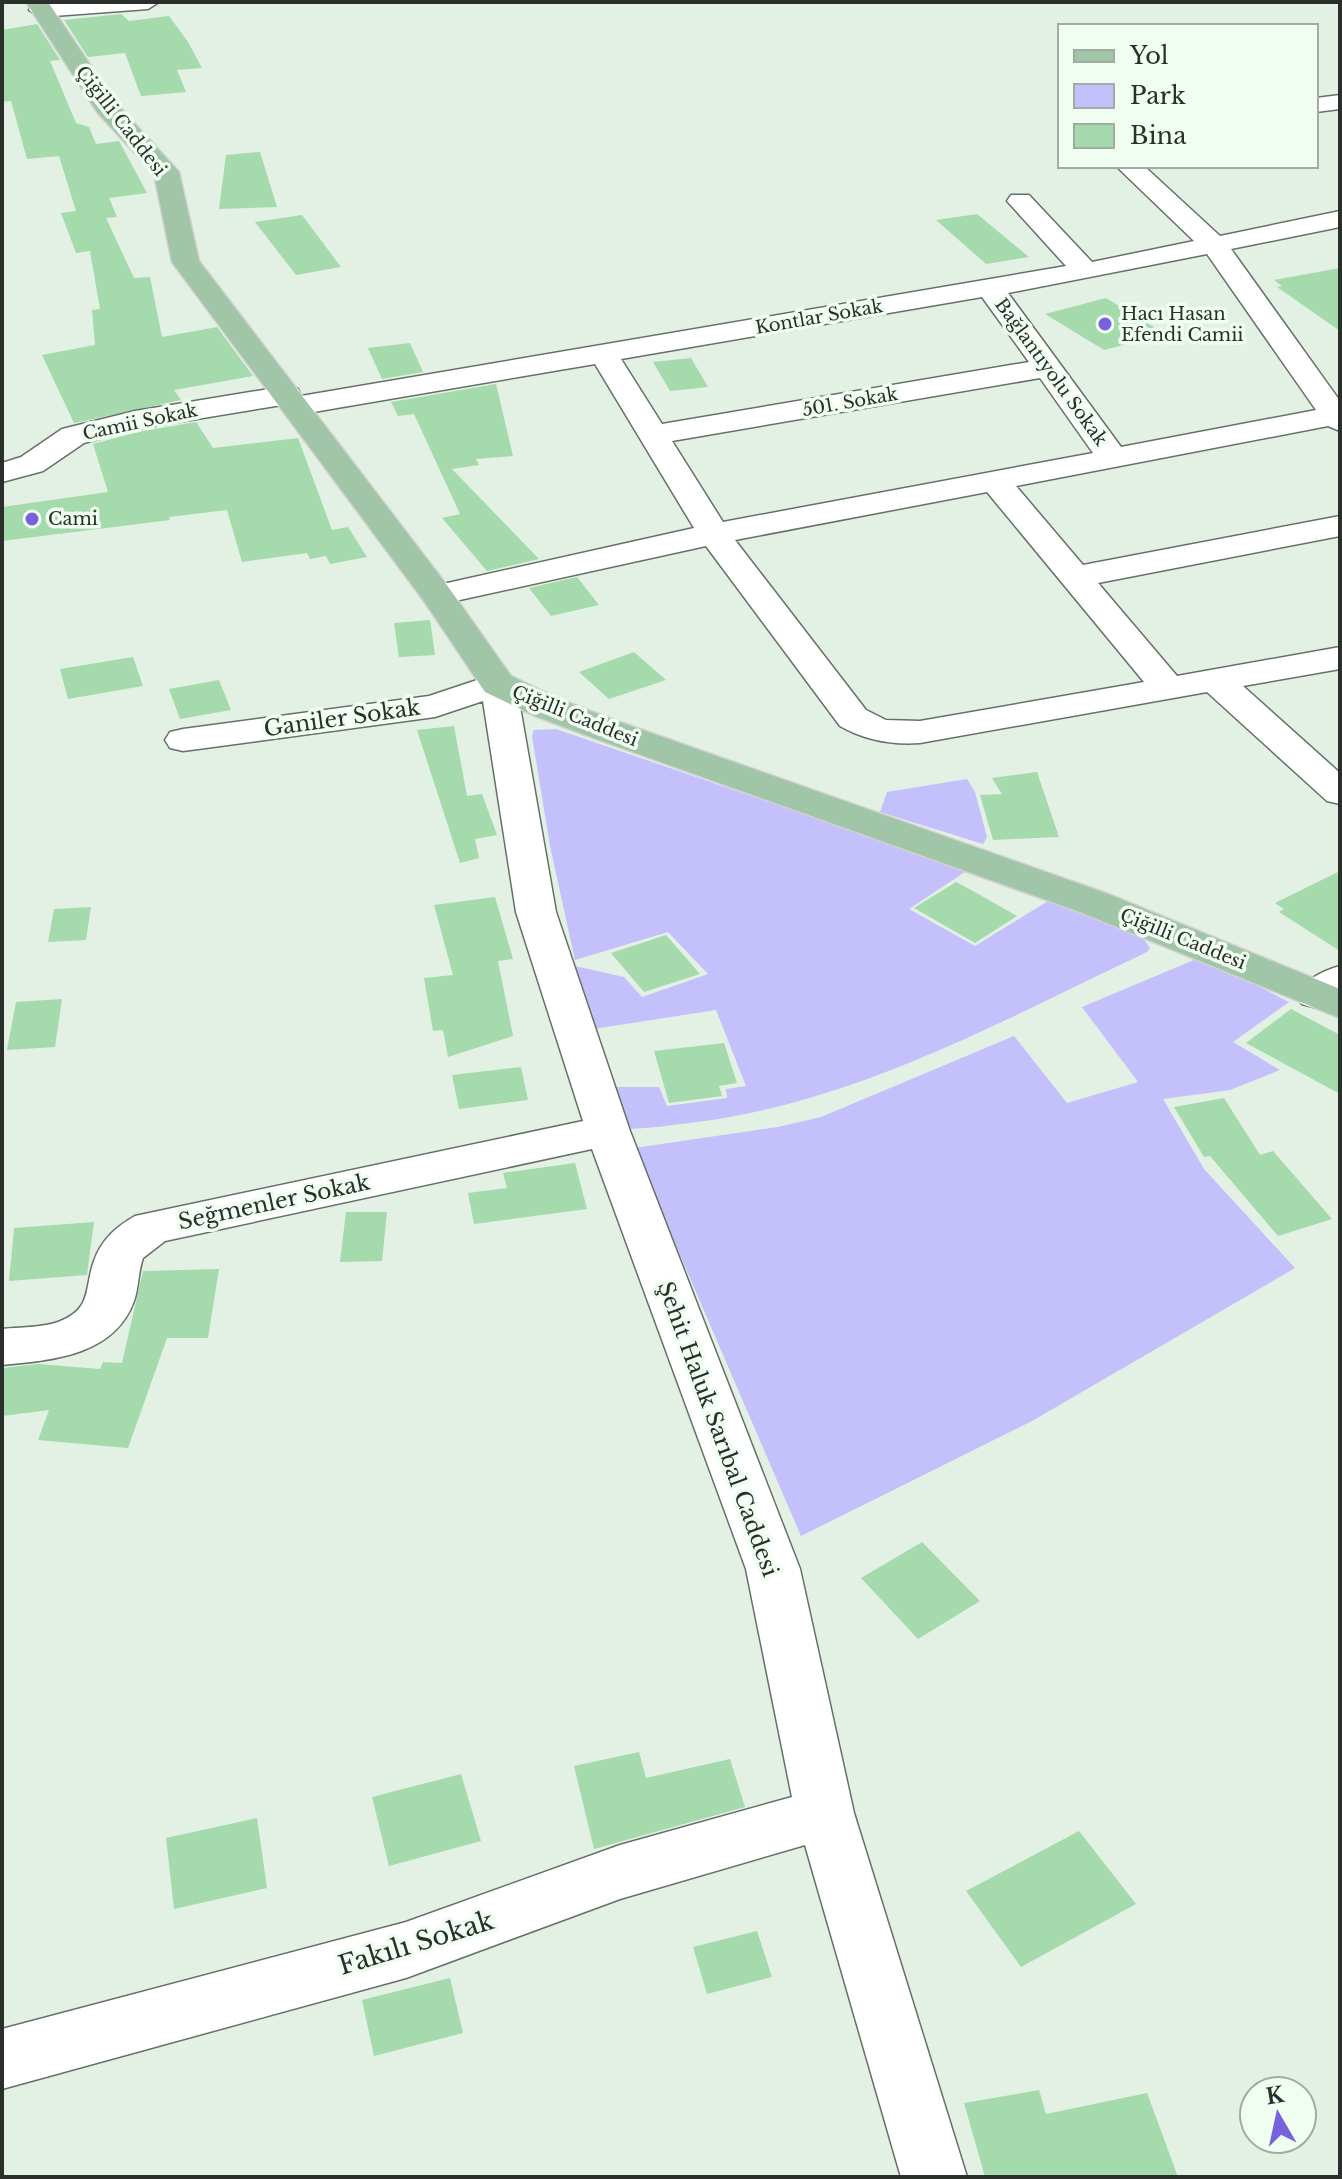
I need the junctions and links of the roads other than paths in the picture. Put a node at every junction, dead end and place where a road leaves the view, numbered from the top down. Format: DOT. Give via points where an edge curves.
graph roads {
  1 [pos="148,2"];
  2 [pos="38,6"];
  3 [pos="1340,102"];
  4 [pos="1318,105"];
  5 [pos="1131,168"];
  6 [pos="1020,201"];
  7 [pos="1338,222"];
  8 [pos="1213,244"];
  9 [pos="1086,271"];
  10 [pos="990,288"];
  11 [pos="603,353"];
  12 [pos="1046,368"];
  13 [pos="291,400"];
  14 [pos="1338,418"];
  15 [pos="653,435"];
  16 [pos="1112,457"];
  17 [pos="2,473"];
  18 [pos="993,479"];
  19 [pos="1340,526"];
  20 [pos="714,534"];
  21 [pos="1075,577"];
  22 [pos="437,595"];
  23 [pos="1340,658"];
  24 [pos="1215,680"];
  25 [pos="498,684"];
  26 [pos="1168,688"];
  27 [pos="183,740"];
  28 [pos="1340,793"];
  29 [pos="1332,993"];
  30 [pos="608,1131"];
  31 [pos="2,1347"];
  32 [pos="825,1813"];
  33 [pos="2,2059"];
  34 [pos="934,2177"];
  1 -- 2 [label="street"];
  2 -- 13 [label="main road, Çiğilli Caddesi" via="106,107 166,172 186,262"];
  3 -- 4 [label="street"];
  5 -- 8 [label="street"];
  6 -- 9 [label="street"];
  7 -- 8 [label="street, Kontlar Sokak"];
  8 -- 9 [label="street, Kontlar Sokak"];
  8 -- 14 [label="street"];
  9 -- 10 [label="street, Kontlar Sokak"];
  10 -- 11 [label="street, Kontlar Sokak"];
  10 -- 12 [label="street, Bağlantıyolu Sokak"];
  11 -- 13 [label="street, Kontlar Sokak"];
  11 -- 15 [label="street"];
  12 -- 15 [label="street, 501. Sokak"];
  12 -- 16 [label="street, Bağlantıyolu Sokak"];
  13 -- 17 [label="street, Camii Sokak" via="135,420 73,436 32,464"];
  13 -- 22 [label="main road, Çiğilli Caddesi"];
  14 -- 16 [label="street"];
  15 -- 20 [label="street"];
  16 -- 18 [label="street"];
  18 -- 20 [label="street"];
  18 -- 21 [label="street"];
  19 -- 21 [label="street"];
  20 -- 22 [label="street"];
  20 -- 26 [label="street" via="853,718 870,728 920,732"];
  21 -- 26 [label="street"];
  22 -- 25 [label="main road, Çiğilli Caddesi"];
  23 -- 24 [label="street"];
  24 -- 26 [label="street"];
  24 -- 28 [label="street"];
  25 -- 27 [label="street, Ganiler Sokak" via="435,706"];
  25 -- 29 [label="main road, Çiğilli Caddesi" via="618,735"];
  25 -- 30 [label="street, Şehit Haluk Sarıbal Caddesi" via="536,912"];
  30 -- 31 [label="street, Seğmenler Sokak" via="152,1228 132,1237 119,1251 112,1292 92,1325 63,1337"];
  30 -- 32 [label="street, Şehit Haluk Sarıbal Caddesi" via="773,1569"];
  32 -- 33 [label="street, Fakılı Sokak" via="620,1872 406,1950"];
  32 -- 34 [label="street, Şehit Haluk Sarıbal Caddesi"];
}
